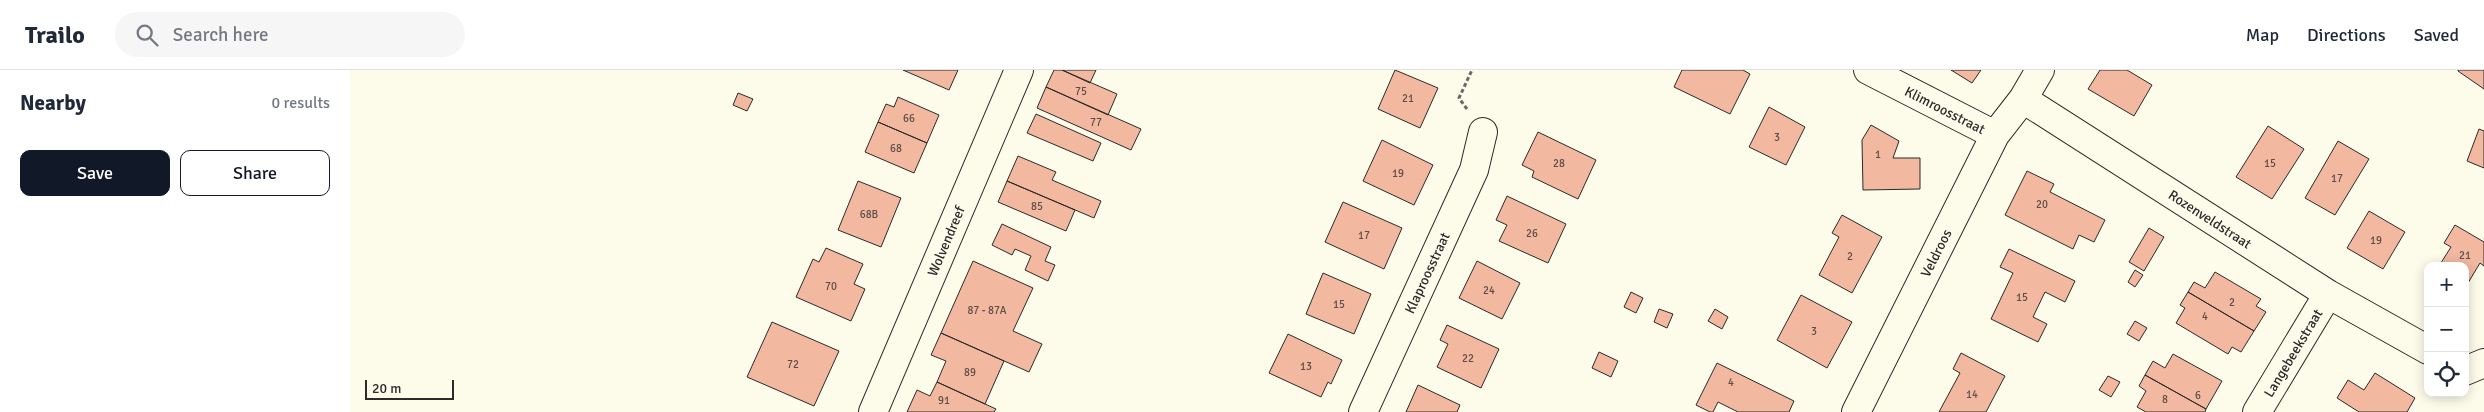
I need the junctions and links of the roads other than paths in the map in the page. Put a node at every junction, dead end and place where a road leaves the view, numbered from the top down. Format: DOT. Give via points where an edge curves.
graph roads {
  1 [pos="1019,70"];
  2 [pos="1868,70"];
  3 [pos="2040,70"];
  4 [pos="2023,99"];
  5 [pos="1483,132"];
  6 [pos="1994,135"];
  7 [pos="2328,294"];
  8 [pos="2424,348"];
  9 [pos="2484,363"];
  10 [pos="2469,369"];
  11 [pos="873,412"];
  12 [pos="1363,412"];
  13 [pos="1856,412"];
  14 [pos="2257,412"];
  1 -- 11 [label="street, Wolvendreef"];
  2 -- 6 [label="street, Klimroosstraat"];
  3 -- 4 [label="street"];
  4 -- 6 [label="street, Veldroos"];
  4 -- 7 [label="street, Rozenveldstraat"];
  5 -- 12 [label="street, Klaproosstraat" via="1474,170"];
  6 -- 13 [label="street, Veldroos"];
  7 -- 8 [label="street, Rozenveldstraat"];
  7 -- 14 [label="street, Langebeekstraat"];
  9 -- 10 [label="street"];
}
